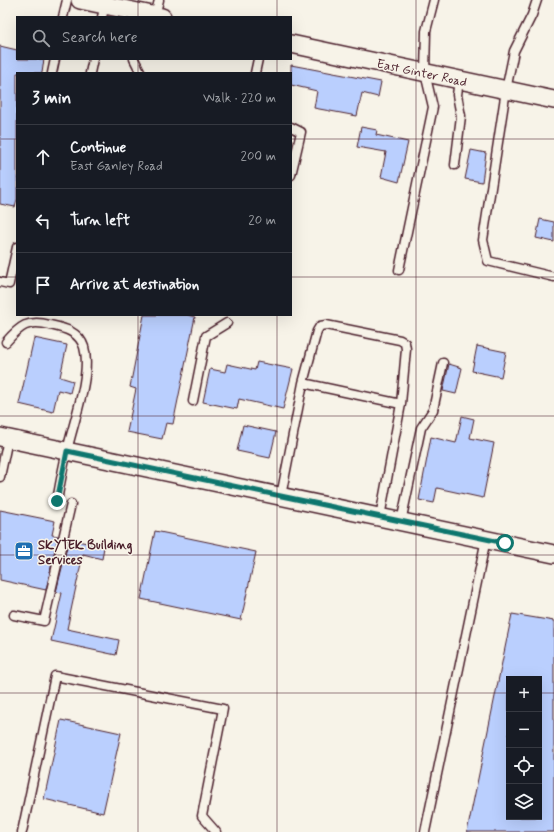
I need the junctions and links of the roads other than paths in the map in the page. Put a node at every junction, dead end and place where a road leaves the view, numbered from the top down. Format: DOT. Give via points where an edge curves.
graph roads {
  1 [pos="67,0"];
  2 [pos="80,0"];
  3 [pos="434,0"];
  4 [pos="537,0"];
  5 [pos="103,11"];
  6 [pos="158,11"];
  7 [pos="63,16"];
  8 [pos="292,44"];
  9 [pos="55,60"];
  10 [pos="93,60"];
  11 [pos="134,60"];
  12 [pos="258,60"];
  13 [pos="52,72"];
  14 [pos="90,72"];
  15 [pos="140,72"];
  16 [pos="255,72"];
  17 [pos="425,73"];
  18 [pos="459,80"];
  19 [pos="506,90"];
  20 [pos="554,100"];
  21 [pos="292,128"];
  22 [pos="455,165"];
  23 [pos="292,171"];
  24 [pos="16,255"];
  25 [pos="399,270"];
  26 [pos="554,277"];
  27 [pos="0,282"];
  28 [pos="227,323"];
  29 [pos="6,342"];
  30 [pos="443,363"];
  31 [pos="303,383"];
  32 [pos="193,401"];
  33 [pos="401,404"];
  34 [pos="4,438"];
  35 [pos="67,451"];
  36 [pos="0,477"];
  37 [pos="281,496"];
  38 [pos="57,501"];
  39 [pos="71,504"];
  40 [pos="380,517"];
  41 [pos="401,522"];
  42 [pos="486,539"];
  43 [pos="554,554"];
  44 [pos="14,615"];
  45 [pos="22,832"];
  46 [pos="216,832"];
  47 [pos="426,832"];
  1 -- 7 [label="lane"];
  2 -- 5 [label="street"];
  3 -- 17 [label="lane" via="426,31"];
  4 -- 19 [label="lane" via="514,51"];
  5 -- 6 [label="street"];
  8 -- 17 [label="street, East Ginter Road"];
  9 -- 13 [label="lane"];
  10 -- 14 [label="lane"];
  11 -- 15 [label="lane"];
  12 -- 16 [label="lane"];
  17 -- 18 [label="street, East Ginter Road"];
  17 -- 25 [label="lane" via="433,107"];
  18 -- 19 [label="street, East Ginter Road"];
  18 -- 22 [label="lane" via="457,95 461,116"];
  19 -- 20 [label="street, East Ginter Road"];
  19 -- 26 [label="lane" via="483,240 488,261"];
  21 -- 23 [label="lane" via="301,132"];
  24 -- 27 [label="lane" via="10,284"];
  28 -- 32 [label="lane" via="206,336"];
  29 -- 35 [label="lane" via="19,328 39,322 71,330 83,345 86,364 82,393"];
  30 -- 41 [label="lane" via="433,410 421,428"];
  31 -- 33 [label="lane"];
  31 -- 33 [label="lane" via="320,326 326,325 400,340 405,343 406,349"];
  31 -- 37 [label="lane"];
  33 -- 40 [label="lane"];
  34 -- 35 [label="street"];
  34 -- 36 [label="lane"];
  35 -- 37 [label="street"];
  35 -- 38 [label="lane"];
  37 -- 40 [label="street"];
  39 -- 44 [label="lane" via="44,621"];
  40 -- 41 [label="street"];
  41 -- 42 [label="street"];
  42 -- 43 [label="street"];
  42 -- 47 [label="lane"];
  45 -- 46 [label="lane" via="55,676 223,709 202,816"];
}
